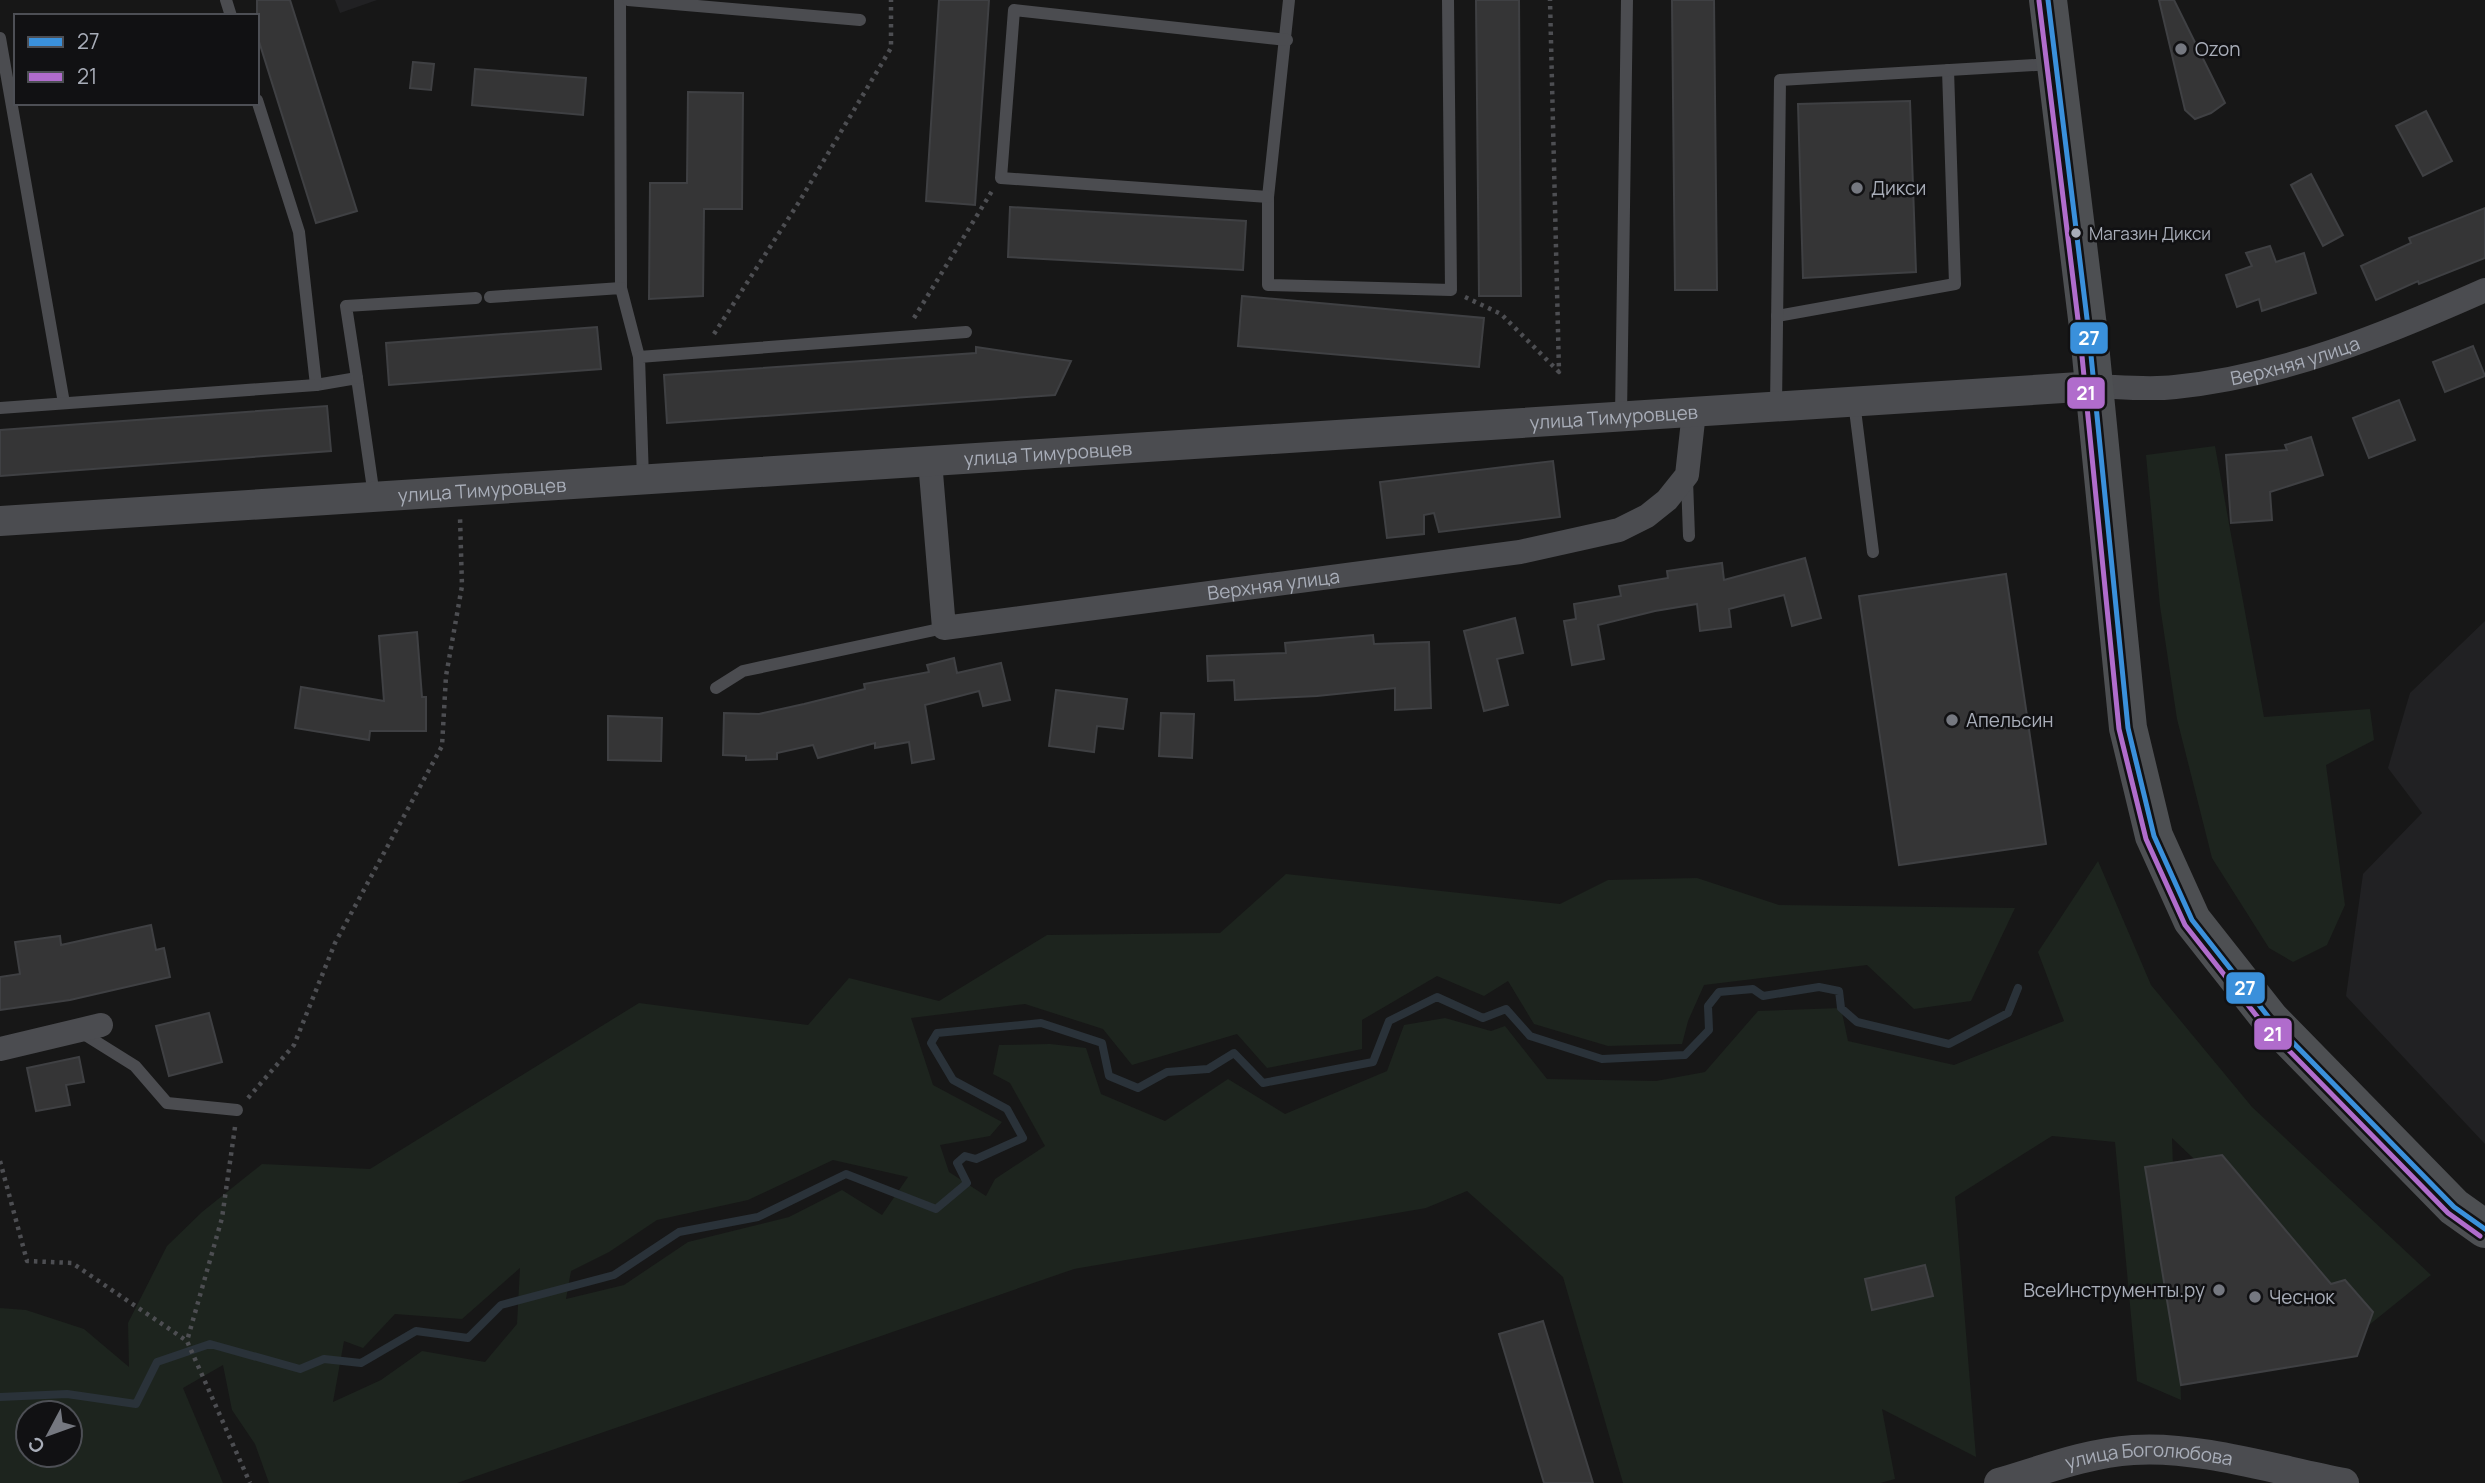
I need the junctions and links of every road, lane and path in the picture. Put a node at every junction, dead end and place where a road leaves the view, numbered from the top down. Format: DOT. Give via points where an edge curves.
graph roads {
  1 [pos="620,0"];
  2 [pos="628,0"];
  3 [pos="891,0"];
  4 [pos="1289,0"];
  5 [pos="1448,0"];
  6 [pos="1550,0"];
  7 [pos="1627,0"];
  8 [pos="2048,0"];
  9 [pos="859,20"];
  10 [pos="0,38"];
  11 [pos="1287,40"];
  12 [pos="2056,64"];
  13 [pos="1948,70"];
  14 [pos="259,105"];
  15 [pos="1001,178"];
  16 [pos="1268,197"];
  17 [pos="621,288"];
  18 [pos="1451,290"];
  19 [pos="2485,290"];
  20 [pos="490,297"];
  21 [pos="476,298"];
  22 [pos="1777,316"];
  23 [pos="966,332"];
  24 [pos="903,337"];
  25 [pos="702,352"];
  26 [pos="639,356"];
  27 [pos="356,378"];
  28 [pos="316,385"];
  29 [pos="2095,386"];
  30 [pos="1854,402"];
  31 [pos="64,403"];
  32 [pos="1776,407"];
  33 [pos="0,408"];
  34 [pos="1694,412"];
  35 [pos="1621,417"];
  36 [pos="930,461"];
  37 [pos="1687,475"];
  38 [pos="643,479"];
  39 [pos="459,491"];
  40 [pos="374,497"];
  41 [pos="0,521"];
  42 [pos="1689,536"];
  43 [pos="1873,552"];
  44 [pos="944,628"];
  45 [pos="716,688"];
  46 [pos="90,1028"];
  47 [pos="0,1049"];
  48 [pos="237,1110"];
  49 [pos="0,1161"];
  50 [pos="2485,1228"];
  51 [pos="187,1341"];
  52 [pos="250,1483"];
  53 [pos="1999,1483"];
  54 [pos="2344,1483"];
  1 -- 17 [label="lane"];
  2 -- 9 [label="lane"];
  3 -- 25 [label="path" via="891,48"];
  4 -- 11 [label="lane"];
  5 -- 18 [label="lane"];
  6 -- 18 [label="path" via="1559,372 1501,314"];
  7 -- 35 [label="lane"];
  8 -- 12 [label="main road"];
  10 -- 31 [label="lane"];
  11 -- 15 [label="lane" via="1014,10"];
  11 -- 16 [label="lane"];
  12 -- 13 [label="lane"];
  12 -- 29 [label="main road"];
  13 -- 22 [label="lane" via="1955,284"];
  13 -- 22 [label="lane" via="1780,80"];
  14 -- 28 [label="lane" via="299,232"];
  15 -- 16 [label="lane"];
  15 -- 24 [label="path"];
  16 -- 18 [label="lane" via="1268,285"];
  17 -- 20 [label="lane"];
  17 -- 26 [label="lane"];
  19 -- 29 [label="street, Верхняя улица" via="2388,334 2276,369 2174,387"];
  21 -- 27 [label="lane" via="346,306"];
  22 -- 32 [label="lane"];
  23 -- 24 [label="lane"];
  24 -- 25 [label="lane"];
  25 -- 26 [label="lane"];
  26 -- 38 [label="lane"];
  27 -- 28 [label="lane"];
  27 -- 40 [label="lane"];
  28 -- 31 [label="lane"];
  29 -- 30 [label="street, улица Тимуровцев"];
  29 -- 50 [label="main road" via="2128,728 2154,836 2192,920 2270,1019 2454,1207"];
  30 -- 32 [label="street, улица Тимуровцев"];
  30 -- 43 [label="lane"];
  31 -- 33 [label="lane"];
  32 -- 34 [label="street, улица Тимуровцев"];
  34 -- 35 [label="street, улица Тимуровцев"];
  34 -- 37 [label="street"];
  35 -- 36 [label="street, улица Тимуровцев"];
  36 -- 38 [label="street, улица Тимуровцев"];
  36 -- 44 [label="street"];
  37 -- 42 [label="lane"];
  37 -- 44 [label="street, Верхняя улица" via="1667,500 1619,530 1520,552"];
  38 -- 39 [label="street, улица Тимуровцев"];
  39 -- 40 [label="street, улица Тимуровцев"];
  39 -- 48 [label="path" via="462,586 446,676 442,746 335,943 294,1045"];
  40 -- 41 [label="street, улица Тимуровцев"];
  44 -- 45 [label="lane" via="743,671"];
  46 -- 47 [label="street"];
  46 -- 48 [label="lane" via="135,1066 167,1103"];
  48 -- 51 [label="path" via="222,1218"];
  49 -- 51 [label="path" via="27,1261 72,1263"];
  51 -- 52 [label="path"];
  53 -- 54 [label="street, улица Боголюбова" via="2077,1459 2134,1450 2189,1453"];
}
